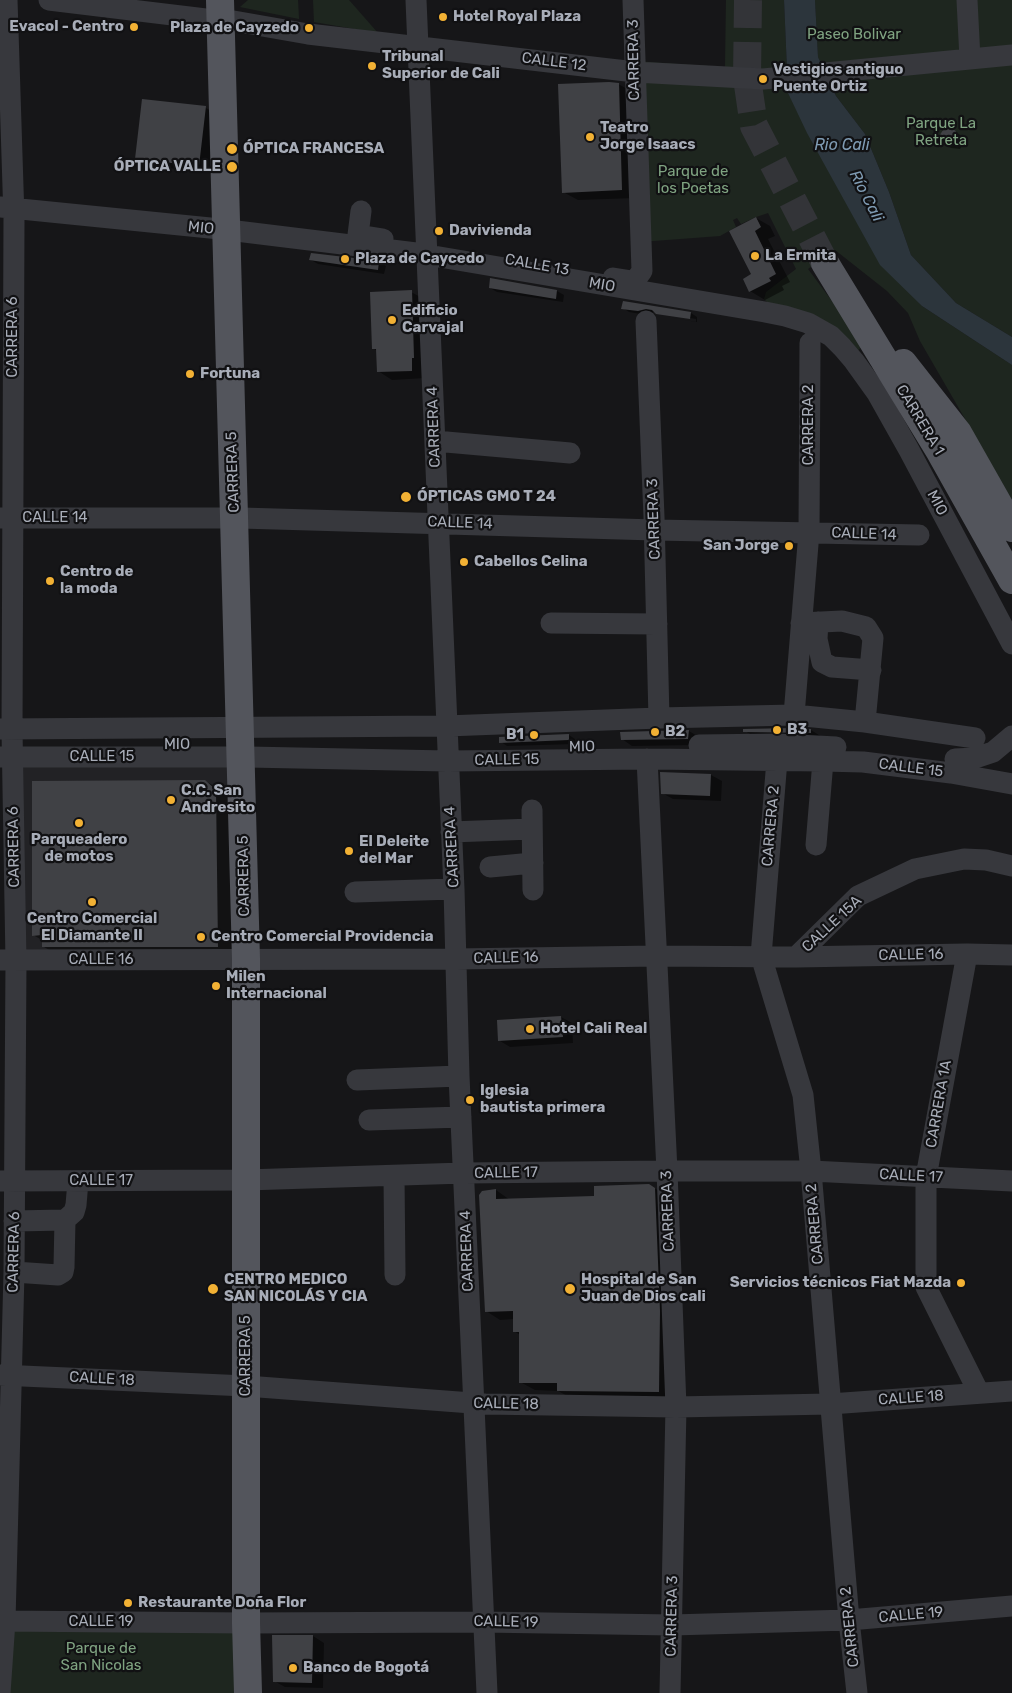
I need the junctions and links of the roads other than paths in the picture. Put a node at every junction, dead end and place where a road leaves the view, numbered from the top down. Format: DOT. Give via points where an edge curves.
graph roads {
  1 [pos="7,0"];
  2 [pos="48,0"];
  3 [pos="416,0"];
  4 [pos="633,0"];
  5 [pos="967,0"];
  6 [pos="221,10"];
  7 [pos="419,47"];
  8 [pos="1012,55"];
  9 [pos="970,59"];
  10 [pos="635,72"];
  11 [pos="361,211"];
  12 [pos="7,214"];
  13 [pos="226,235"];
  14 [pos="427,250"];
  15 [pos="642,271"];
  16 [pos="646,321"];
  17 [pos="810,343"];
  18 [pos="434,441"];
  19 [pos="570,453"];
  20 [pos="6,518"];
  21 [pos="234,518"];
  22 [pos="438,523"];
  23 [pos="1012,528"];
  24 [pos="655,530"];
  25 [pos="809,532"];
  26 [pos="919,535"];
  27 [pos="1012,580"];
  28 [pos="552,623"];
  29 [pos="810,623"];
  30 [pos="657,624"];
  31 [pos="1012,644"];
  32 [pos="871,670"];
  33 [pos="794,715"];
  34 [pos="659,718"];
  35 [pos="865,722"];
  36 [pos="446,726"];
  37 [pos="1012,736"];
  38 [pos="975,738"];
  39 [pos="240,743"];
  40 [pos="6,744"];
  41 [pos="447,755"];
  42 [pos="647,759"];
  43 [pos="955,759"];
  44 [pos="777,760"];
  45 [pos="823,761"];
  46 [pos="1012,769"];
  47 [pos="1012,784"];
  48 [pos="451,832"];
  49 [pos="816,845"];
  50 [pos="533,863"];
  51 [pos="1012,866"];
  52 [pos="490,867"];
  53 [pos="454,889"];
  54 [pos="533,890"];
  55 [pos="355,892"];
  56 [pos="967,954"];
  57 [pos="1012,955"];
  58 [pos="656,956"];
  59 [pos="761,956"];
  60 [pos="796,957"];
  61 [pos="246,959"];
  62 [pos="456,959"];
  63 [pos="8,961"];
  64 [pos="459,1076"];
  65 [pos="357,1080"];
  66 [pos="461,1117"];
  67 [pos="369,1120"];
  68 [pos="667,1171"];
  69 [pos="811,1171"];
  70 [pos="464,1173"];
  71 [pos="394,1176"];
  72 [pos="926,1177"];
  73 [pos="246,1180"];
  74 [pos="7,1181"];
  75 [pos="78,1181"];
  76 [pos="1012,1181"];
  77 [pos="65,1220"];
  78 [pos="14,1221"];
  79 [pos="14,1272"];
  80 [pos="394,1275"];
  81 [pos="6,1375"];
  82 [pos="246,1386"];
  83 [pos="1012,1391"];
  84 [pos="979,1393"];
  85 [pos="474,1404"];
  86 [pos="830,1404"];
  87 [pos="676,1407"];
  88 [pos="1012,1606"];
  89 [pos="849,1620"];
  90 [pos="2,1621"];
  91 [pos="483,1622"];
  92 [pos="246,1623"];
  93 [pos="672,1625"];
  94 [pos="0,1693"];
  95 [pos="248,1693"];
  96 [pos="487,1693"];
  97 [pos="670,1693"];
  98 [pos="857,1693"];
  1 -- 12 [label="street, CARRERA 6"];
  2 -- 6 [label="street, CALLE 12"];
  3 -- 7 [label="street, CARRERA 4"];
  4 -- 10 [label="street, CARRERA 3"];
  5 -- 9 [label="street"];
  6 -- 7 [label="street, CALLE 12" via="308,34"];
  6 -- 13 [label="main road, CARRERA 5"];
  7 -- 10 [label="street, CALLE 12"];
  7 -- 14 [label="street, CARRERA 4"];
  8 -- 9 [label="street, CALLE 12"];
  9 -- 10 [label="street, CALLE 12" via="763,79"];
  10 -- 15 [label="street, CARRERA 3"];
  11 -- 14 [label="street" via="358,235"];
  12 -- 13 [label="street, MIO"];
  12 -- 20 [label="street, CARRERA 6"];
  13 -- 14 [label="street, MIO"];
  13 -- 21 [label="main road, CARRERA 5"];
  14 -- 15 [label="street, CALLE 13" via="626,281 637,278"];
  14 -- 18 [label="street, CARRERA 4"];
  14 -- 31 [label="street, MIO" via="785,316 808,323 831,336 854,360 885,407"];
  16 -- 24 [label="street, CARRERA 3"];
  17 -- 25 [label="street, CARRERA 2"];
  18 -- 19 [label="street"];
  18 -- 22 [label="street, CARRERA 4"];
  20 -- 21 [label="street, CALLE 14"];
  20 -- 40 [label="street, CARRERA 6"];
  21 -- 22 [label="street, CALLE 14"];
  21 -- 39 [label="main road, CARRERA 5"];
  22 -- 24 [label="street, CALLE 14"];
  22 -- 36 [label="street, CARRERA 4"];
  23 -- 27 [label="main road, CARRERA 1" via="958,433 825,263 939,450"];
  24 -- 25 [label="street, CALLE 14"];
  24 -- 30 [label="street, CARRERA 3"];
  25 -- 26 [label="street, CALLE 14"];
  25 -- 29 [label="street, CARRERA 2"];
  28 -- 30 [label="street"];
  29 -- 32 [label="street" via="822,662 832,667"];
  29 -- 32 [label="street" via="842,621 866,627 873,638"];
  29 -- 33 [label="street, CARRERA 2"];
  30 -- 34 [label="street, CARRERA 3"];
  32 -- 35 [label="street"];
  33 -- 34 [label="street, CALLE 15"];
  33 -- 35 [label="street, CALLE 15"];
  34 -- 36 [label="street, CALLE 15"];
  35 -- 38 [label="street, CALLE 15"];
  36 -- 39 [label="street, CALLE 15"];
  36 -- 41 [label="street, CARRERA 4"];
  37 -- 43 [label="street" via="993,752 975,758"];
  39 -- 40 [label="street, CALLE 15"];
  39 -- 40 [label="street, CALLE 15"];
  39 -- 41 [label="street, MIO"];
  39 -- 61 [label="main road, CARRERA 5"];
  40 -- 63 [label="street, CARRERA 6"];
  41 -- 42 [label="street, CALLE 15"];
  41 -- 43 [label="street, MIO" via="778,744 864,748"];
  41 -- 48 [label="street, CARRERA 4"];
  42 -- 44 [label="street, CALLE 15"];
  42 -- 58 [label="street, CARRERA 3"];
  43 -- 46 [label="street, MIO"];
  44 -- 45 [label="street, CALLE 15"];
  44 -- 59 [label="street, CARRERA 2"];
  45 -- 47 [label="street, CALLE 15" via="863,762"];
  45 -- 49 [label="street"];
  48 -- 50 [label="street" via="532,819"];
  48 -- 53 [label="street, CARRERA 4"];
  50 -- 52 [label="street"];
  50 -- 54 [label="street"];
  51 -- 60 [label="street, CALLE 15A" via="964,859 915,869 858,896"];
  53 -- 55 [label="street"];
  53 -- 62 [label="street, CARRERA 4"];
  56 -- 57 [label="street, CALLE 16"];
  56 -- 60 [label="street, CALLE 16"];
  56 -- 72 [label="street, CARRERA 1A"];
  58 -- 59 [label="street, CALLE 16"];
  58 -- 62 [label="street, CALLE 16"];
  58 -- 68 [label="street, CARRERA 3"];
  59 -- 60 [label="street, CALLE 16"];
  59 -- 69 [label="street, CARRERA 2" via="803,1095"];
  61 -- 62 [label="street, CALLE 16"];
  61 -- 63 [label="street, CALLE 16"];
  61 -- 73 [label="main road, CARRERA 5"];
  62 -- 64 [label="street, CARRERA 4"];
  63 -- 74 [label="street, CARRERA 6"];
  64 -- 65 [label="street"];
  64 -- 66 [label="street, CARRERA 4"];
  66 -- 67 [label="street"];
  66 -- 70 [label="street, CARRERA 4"];
  68 -- 69 [label="street, CALLE 17"];
  68 -- 70 [label="street, CALLE 17"];
  68 -- 87 [label="street, CARRERA 3"];
  69 -- 72 [label="street, CALLE 17"];
  69 -- 86 [label="street, CARRERA 2"];
  70 -- 71 [label="street, CALLE 17"];
  70 -- 85 [label="street, CARRERA 4"];
  71 -- 73 [label="street, CALLE 17"];
  71 -- 80 [label="street"];
  72 -- 76 [label="street, CALLE 17"];
  72 -- 84 [label="street, CARRERA 1A" via="926,1287"];
  73 -- 75 [label="street, CALLE 17"];
  73 -- 82 [label="main road, CARRERA 5"];
  74 -- 75 [label="street, CALLE 17"];
  74 -- 78 [label="street, CARRERA 6"];
  75 -- 77 [label="street" via="74,1212"];
  77 -- 78 [label="street"];
  77 -- 79 [label="street" via="63,1272 58,1275"];
  78 -- 79 [label="street, CARRERA 6"];
  79 -- 81 [label="street, CARRERA 6"];
  81 -- 82 [label="street, CALLE 18"];
  81 -- 90 [label="street, CARRERA 6"];
  82 -- 85 [label="street, CALLE 18"];
  82 -- 92 [label="main road, CARRERA 5"];
  83 -- 84 [label="street, CALLE 18"];
  84 -- 86 [label="street, CALLE 18"];
  85 -- 87 [label="street, CALLE 18"];
  85 -- 91 [label="street, CARRERA 4"];
  86 -- 87 [label="street, CALLE 18"];
  86 -- 89 [label="street, CARRERA 2"];
  87 -- 93 [label="street, CARRERA 3"];
  88 -- 89 [label="street, CALLE 19"];
  89 -- 93 [label="street, CALLE 19"];
  89 -- 98 [label="street, CARRERA 2"];
  90 -- 92 [label="street, CALLE 19"];
  90 -- 94 [label="street, CARRERA 6"];
  91 -- 92 [label="street, CALLE 19"];
  91 -- 93 [label="street, CALLE 19"];
  91 -- 96 [label="street, CARRERA 4"];
  92 -- 95 [label="main road, CARRERA 5"];
  93 -- 97 [label="street, CARRERA 3"];
}
